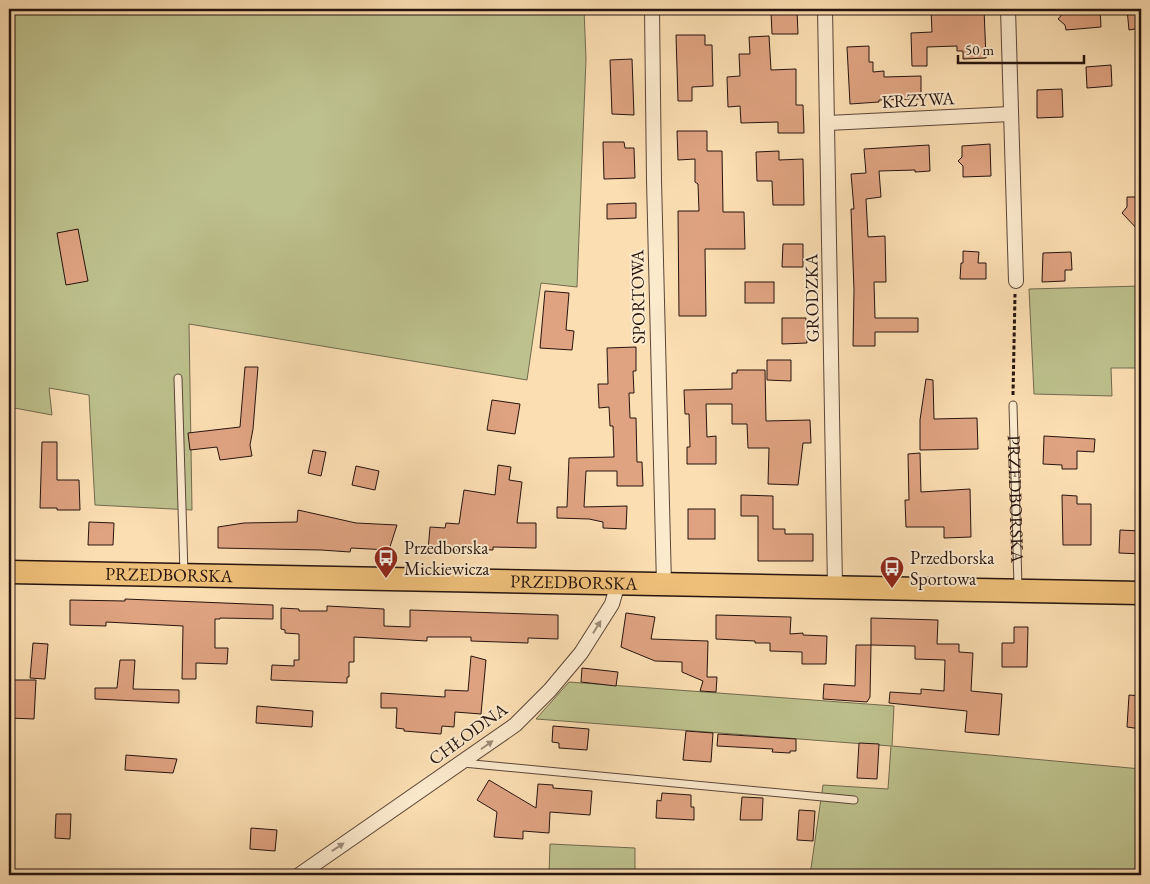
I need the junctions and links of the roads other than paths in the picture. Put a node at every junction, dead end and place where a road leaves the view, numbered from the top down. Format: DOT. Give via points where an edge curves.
graph roads {
  1 [pos="652,9"];
  2 [pos="825,9"];
  3 [pos="1008,9"];
  4 [pos="1010,114"];
  5 [pos="828,124"];
  6 [pos="1016,281"];
  7 [pos="178,378"];
  8 [pos="1013,405"];
  9 [pos="9,572"];
  10 [pos="184,576"];
  11 [pos="618,583"];
  12 [pos="664,584"];
  13 [pos="835,587"];
  14 [pos="1018,592"];
  15 [pos="1141,593"];
  16 [pos="462,762"];
  17 [pos="854,800"];
  18 [pos="299,875"];
  1 -- 12 [label="street, SPORTOWA"];
  2 -- 5 [label="street, GRODZKA"];
  3 -- 4 [label="street"];
  4 -- 5 [label="street, KRZYWA"];
  4 -- 6 [label="street"];
  5 -- 13 [label="street, GRODZKA"];
  7 -- 10 [label="lane"];
  8 -- 14 [label="lane, PRZEDBORSKA"];
  9 -- 10 [label="main road, PRZEDBORSKA"];
  10 -- 11 [label="main road, PRZEDBORSKA"];
  11 -- 12 [label="main road, PRZEDBORSKA"];
  16 -- 11 [label="street, CHŁODNA, one-way" via="515,725 550,690 581,653 612,604"];
  12 -- 13 [label="main road, PRZEDBORSKA"];
  13 -- 14 [label="main road, PRZEDBORSKA"];
  14 -- 15 [label="main road, PRZEDBORSKA"];
  16 -- 17 [label="lane"];
  18 -- 16 [label="street, CHŁODNA, one-way"];
}
